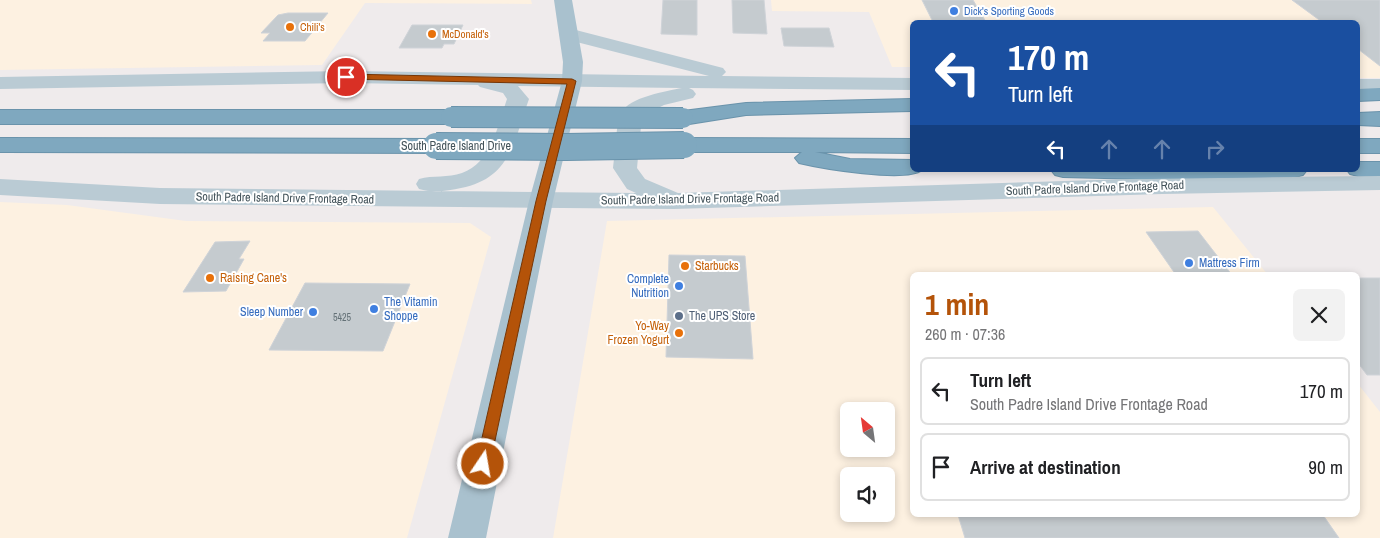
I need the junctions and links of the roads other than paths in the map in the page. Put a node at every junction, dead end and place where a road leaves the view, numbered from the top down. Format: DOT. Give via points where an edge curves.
graph roads {
  1 [pos="563,0"];
  2 [pos="568,34"];
  3 [pos="346,77"];
  4 [pos="572,81"];
  5 [pos="764,82"];
  6 [pos="0,83"];
  7 [pos="910,84"];
  8 [pos="1360,85"];
  9 [pos="1380,85"];
  10 [pos="1380,94"];
  11 [pos="1360,95"];
  12 [pos="910,105"];
  13 [pos="0,117"];
  14 [pos="683,118"];
  15 [pos="910,119"];
  16 [pos="1360,119"];
  17 [pos="1380,119"];
  18 [pos="0,145"];
  19 [pos="736,146"];
  20 [pos="910,146"];
  21 [pos="1360,146"];
  22 [pos="1380,146"];
  23 [pos="910,167"];
  24 [pos="1360,169"];
  25 [pos="1380,169"];
  26 [pos="1380,184"];
  27 [pos="0,187"];
  28 [pos="68,191"];
  29 [pos="674,200"];
  30 [pos="541,201"];
  31 [pos="467,538"];
  1 -- 2 [label="main road"];
  2 -- 4 [label="main road" via="573,62"];
  2 -- 5 [label="main road"];
  3 -- 4 [label="main road"];
  3 -- 6 [label="main road"];
  3 -- 28 [label="main road" via="357,82 492,82 510,89 518,99 494,163 477,177 462,182 133,178"];
  4 -- 5 [label="main road"];
  4 -- 30 [label="main road"];
  5 -- 7 [label="main road"];
  5 -- 29 [label="main road" via="657,99 631,114 625,168 636,184"];
  8 -- 9 [label="main road"];
  10 -- 11 [label="highway"];
  12 -- 14 [label="highway" via="746,108"];
  13 -- 14 [label="highway, bridge"];
  14 -- 15 [label="highway"];
  16 -- 17 [label="highway"];
  18 -- 19 [label="highway, South Padre Island Drive, bridge"];
  19 -- 20 [label="highway, South Padre Island Drive"];
  19 -- 23 [label="highway" via="850,166"];
  21 -- 22 [label="highway"];
  24 -- 25 [label="highway"];
  26 -- 29 [label="main road, South Padre Island Drive Frontage Road" via="1162,186"];
  27 -- 28 [label="main road, South Padre Island Drive Frontage Road"];
  28 -- 30 [label="main road, South Padre Island Drive Frontage Road" via="160,196"];
  29 -- 30 [label="main road, South Padre Island Drive Frontage Road"];
  30 -- 31 [label="main road"];
}
